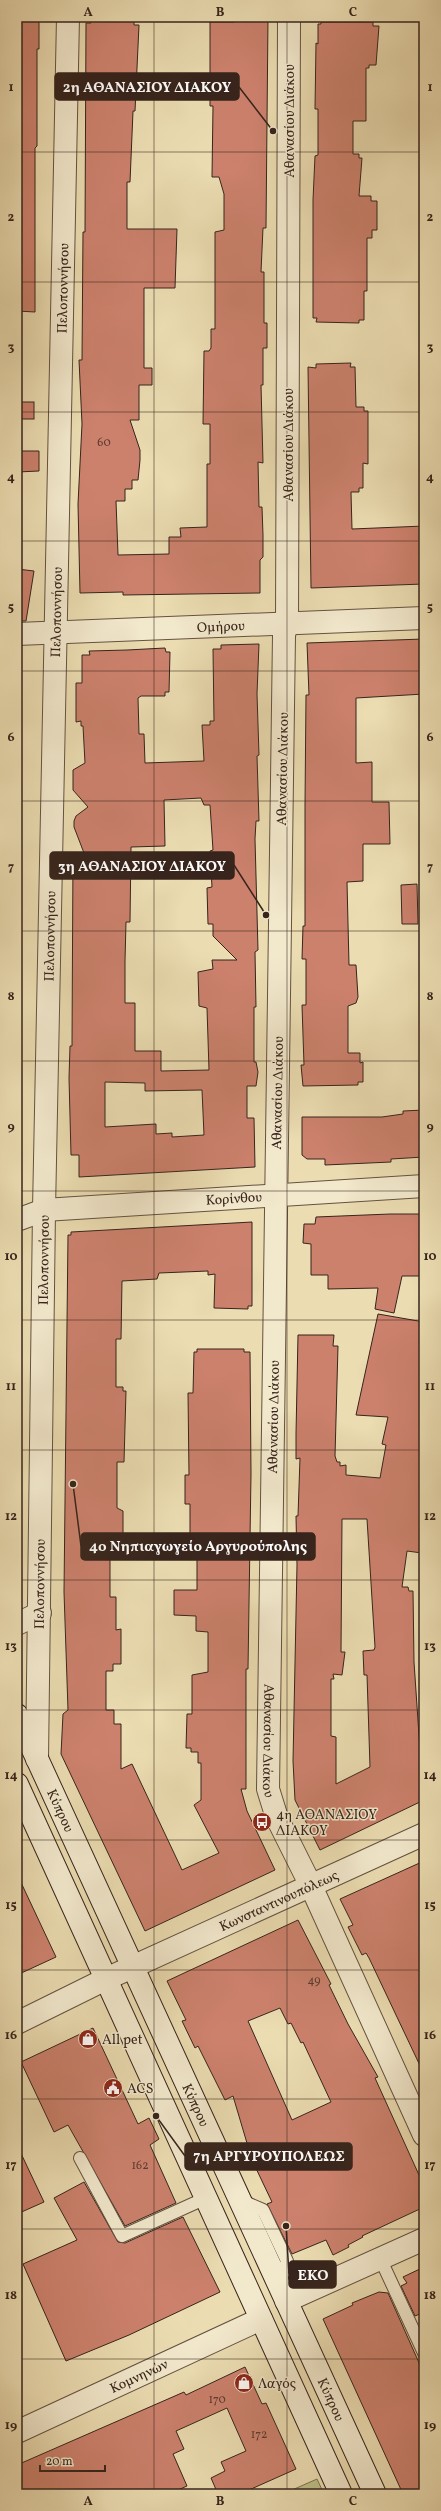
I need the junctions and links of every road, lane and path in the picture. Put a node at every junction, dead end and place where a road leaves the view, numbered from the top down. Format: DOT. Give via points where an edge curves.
graph roads {
  1 [pos="68,17"];
  2 [pos="289,17"];
  3 [pos="424,618"];
  4 [pos="287,623"];
  5 [pos="56,632"];
  6 [pos="17,634"];
  7 [pos="424,1186"];
  8 [pos="276,1194"];
  9 [pos="44,1210"];
  10 [pos="17,1220"];
  11 [pos="40,1613"];
  12 [pos="17,1624"];
  13 [pos="17,1715"];
  14 [pos="37,1758"];
  15 [pos="17,1784"];
  16 [pos="424,1834"];
  17 [pos="312,1886"];
  18 [pos="133,1967"];
  19 [pos="106,1979"];
  20 [pos="17,2023"];
  21 [pos="424,2135"];
  22 [pos="80,2158"];
  23 [pos="206,2198"];
  24 [pos="424,2239"];
  25 [pos="380,2258"];
  26 [pos="283,2293"];
  27 [pos="261,2318"];
  28 [pos="424,2353"];
  29 [pos="17,2432"];
  30 [pos="341,2494"];
  31 [pos="375,2494"];
  1 -- 5 [label="street, Πελοποννήσου"];
  2 -- 4 [label="street, Αθανασίου Διάκου"];
  3 -- 4 [label="street, Ομήρου"];
  4 -- 5 [label="street, Ομήρου"];
  4 -- 8 [label="street, Αθανασίου Διάκου" via="284,635"];
  5 -- 6 [label="street, Ομήρου"];
  5 -- 9 [label="street, Πελοποννήσου"];
  7 -- 8 [label="street, Κορίνθου"];
  8 -- 9 [label="street, Κορίνθου"];
  8 -- 17 [label="street, Αθανασίου Διάκου" via="268,1789 278,1821"];
  9 -- 10 [label="street, Κορίνθου"];
  9 -- 11 [label="street, Πελοποννήσου"];
  11 -- 12 [label="street"];
  11 -- 14 [label="street, Πελοποννήσου"];
  13 -- 14 [label="street, Κύπρου"];
  14 -- 18 [label="street, Κύπρου"];
  15 -- 19 [label="street, Κύπρου"];
  16 -- 17 [label="street, Κωνσταντινουπόλεως"];
  17 -- 18 [label="street, Κωνσταντινουπόλεως"];
  17 -- 21 [label="street, Αθανασίου Διάκου"];
  18 -- 19 [label="street, Κωνσταντινουπόλεως"];
  18 -- 26 [label="street, Κύπρου"];
  19 -- 20 [label="street"];
  19 -- 23 [label="street, Κύπρου"];
  22 -- 23 [label="lane" via="122,2236"];
  23 -- 27 [label="street, Κύπρου"];
  24 -- 25 [label="street"];
  25 -- 26 [label="street"];
  25 -- 28 [label="lane"];
  26 -- 31 [label="street, Κύπρου"];
  27 -- 29 [label="street, Κομνηνών"];
  27 -- 30 [label="street, Κύπρου"];
}
